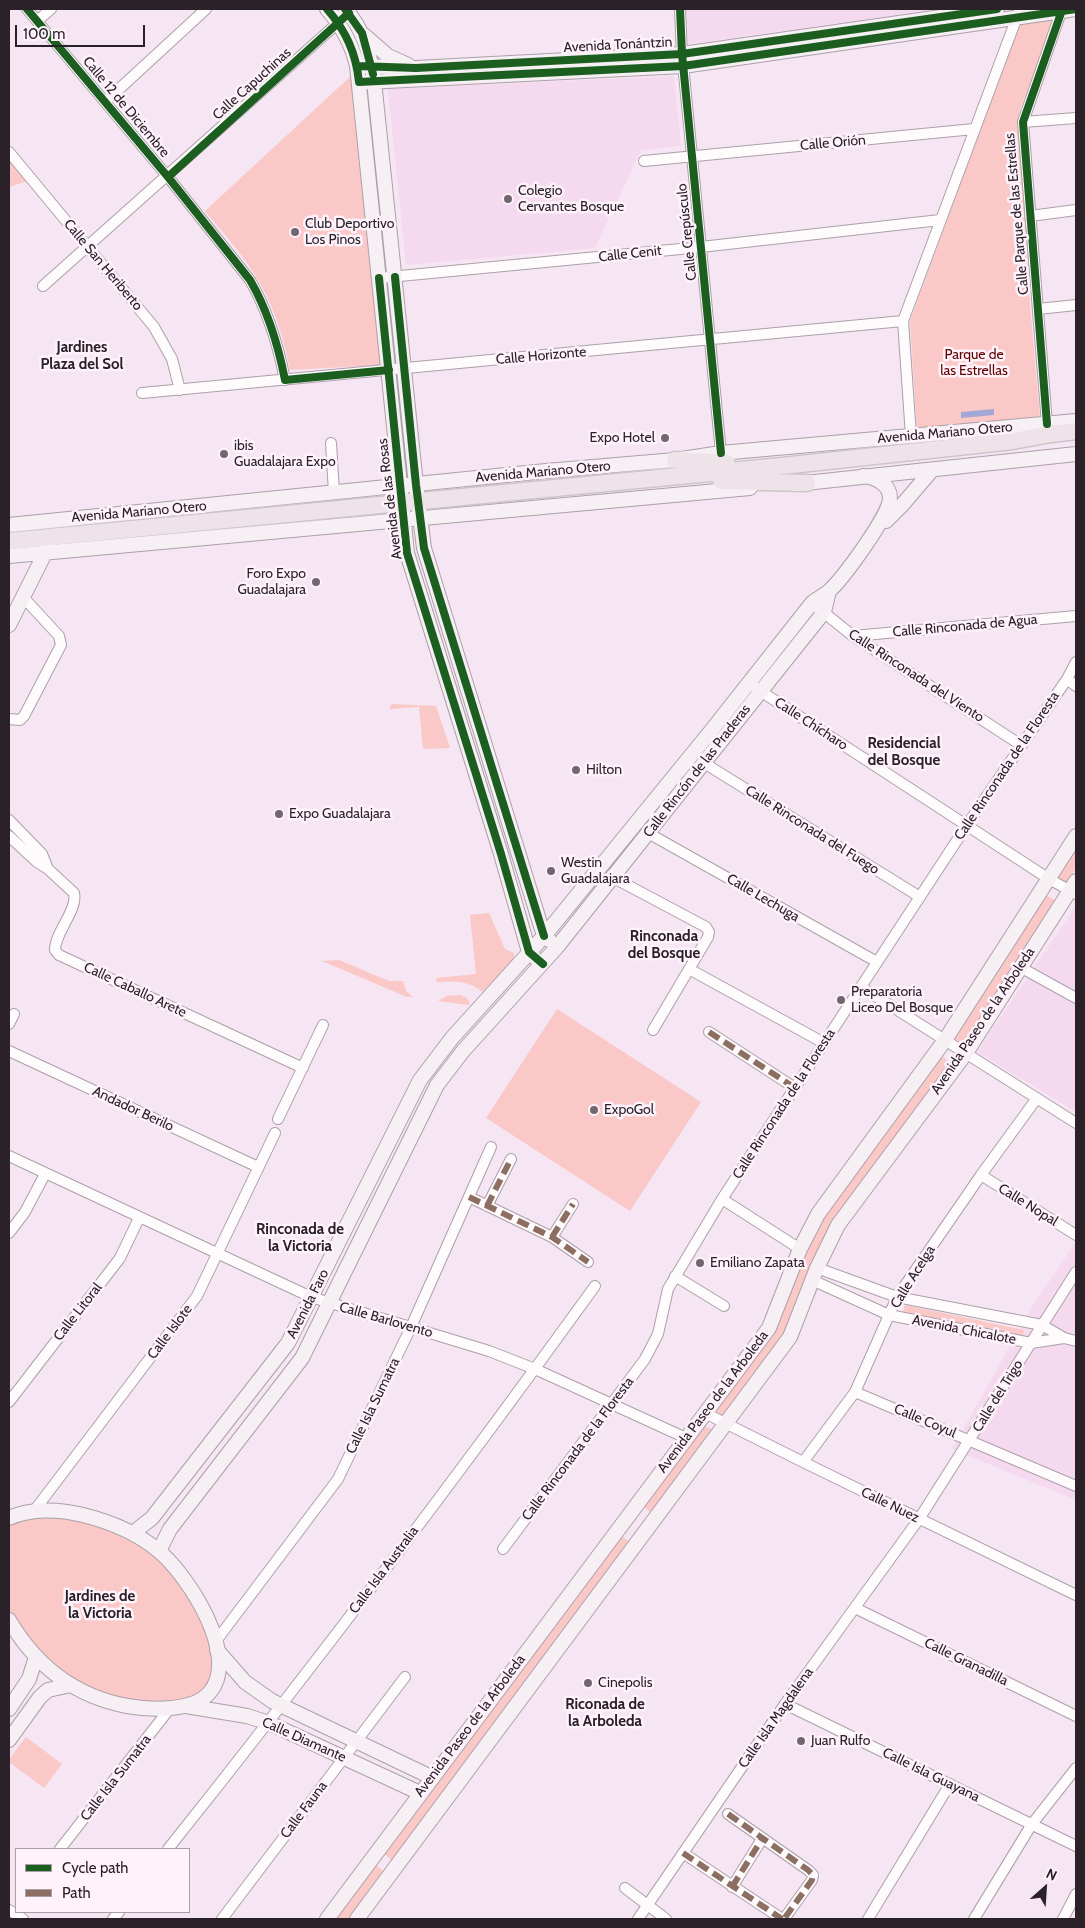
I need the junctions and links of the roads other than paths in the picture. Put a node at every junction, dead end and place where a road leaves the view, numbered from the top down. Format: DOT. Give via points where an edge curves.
graph roads {
  1 [pos="27,9"];
  2 [pos="51,9"];
  3 [pos="206,9"];
  4 [pos="327,9"];
  5 [pos="680,9"];
  6 [pos="997,9"];
  7 [pos="1076,9"];
  8 [pos="348,10"];
  9 [pos="1062,11"];
  10 [pos="1018,14"];
  11 [pos="37,21"];
  12 [pos="338,22"];
  13 [pos="362,33"];
  14 [pos="683,60"];
  15 [pos="357,66"];
  16 [pos="372,67"];
  17 [pos="416,68"];
  18 [pos="374,81"];
  19 [pos="359,82"];
  20 [pos="105,102"];
  21 [pos="1076,118"];
  22 [pos="1023,122"];
  23 [pos="974,130"];
  24 [pos="9,152"];
  25 [pos="692,156"];
  26 [pos="644,161"];
  27 [pos="168,177"];
  28 [pos="1076,210"];
  29 [pos="1030,216"];
  30 [pos="940,220"];
  31 [pos="88,247"];
  32 [pos="701,247"];
  33 [pos="395,277"];
  34 [pos="379,278"];
  35 [pos="44,286"];
  36 [pos="1076,305"];
  37 [pos="1038,309"];
  38 [pos="903,322"];
  39 [pos="710,340"];
  40 [pos="404,368"];
  41 [pos="389,370"];
  42 [pos="285,380"];
  43 [pos="180,390"];
  44 [pos="142,393"];
  45 [pos="1076,421"];
  46 [pos="1076,431"];
  47 [pos="1049,434"];
  48 [pos="911,436"];
  49 [pos="1076,441"];
  50 [pos="331,443"];
  51 [pos="721,453"];
  52 [pos="1076,454"];
  53 [pos="675,460"];
  54 [pos="782,466"];
  55 [pos="932,470"];
  56 [pos="863,476"];
  57 [pos="647,479"];
  58 [pos="807,483"];
  59 [pos="334,494"];
  60 [pos="410,502"];
  61 [pos="61,520"];
  62 [pos="9,524"];
  63 [pos="878,528"];
  64 [pos="53,537"];
  65 [pos="9,541"];
  66 [pos="46,552"];
  67 [pos="9,556"];
  68 [pos="829,591"];
  69 [pos="23,597"];
  70 [pos="812,603"];
  71 [pos="824,612"];
  72 [pos="1076,616"];
  73 [pos="9,625"];
  74 [pos="854,636"];
  75 [pos="1076,662"];
  76 [pos="1066,679"];
  77 [pos="748,683"];
  78 [pos="1076,686"];
  79 [pos="761,691"];
  80 [pos="9,719"];
  81 [pos="1021,745"];
  82 [pos="704,763"];
  83 [pos="9,820"];
  84 [pos="967,826"];
  85 [pos="648,833"];
  86 [pos="9,836"];
  87 [pos="1076,836"];
  88 [pos="501,854"];
  89 [pos="48,869"];
  90 [pos="612,877"];
  91 [pos="1049,879"];
  92 [pos="529,886"];
  93 [pos="1074,889"];
  94 [pos="920,897"];
  95 [pos="544,936"];
  96 [pos="557,947"];
  97 [pos="529,952"];
  98 [pos="877,962"];
  99 [pos="543,964"];
  100 [pos="1020,968"];
  101 [pos="689,969"];
  102 [pos="861,987"];
  103 [pos="1076,998"];
  104 [pos="14,1014"];
  105 [pos="9,1024"];
  106 [pos="323,1025"];
  107 [pos="653,1030"];
  108 [pos="709,1032"];
  109 [pos="945,1040"];
  110 [pos="824,1043"];
  111 [pos="9,1051"];
  112 [pos="966,1053"];
  113 [pos="303,1068"];
  114 [pos="795,1088"];
  115 [pos="1037,1098"];
  116 [pos="278,1118"];
  117 [pos="1076,1123"];
  118 [pos="275,1133"];
  119 [pos="491,1147"];
  120 [pos="9,1156"];
  121 [pos="511,1160"];
  122 [pos="258,1167"];
  123 [pos="45,1174"];
  124 [pos="981,1176"];
  125 [pos="469,1197"];
  126 [pos="722,1200"];
  127 [pos="573,1204"];
  128 [pos="488,1206"];
  129 [pos="139,1218"];
  130 [pos="9,1233"];
  131 [pos="1076,1235"];
  132 [pos="552,1237"];
  133 [pos="800,1249"];
  134 [pos="217,1254"];
  135 [pos="588,1262"];
  136 [pos="1076,1272"];
  137 [pos="814,1274"];
  138 [pos="675,1276"];
  139 [pos="595,1286"];
  140 [pos="312,1297"];
  141 [pos="897,1297"];
  142 [pos="329,1304"];
  143 [pos="724,1306"];
  144 [pos="889,1315"];
  145 [pos="1042,1326"];
  146 [pos="411,1327"];
  147 [pos="1064,1338"];
  148 [pos="1076,1341"];
  149 [pos="1031,1342"];
  150 [pos="535,1369"];
  151 [pos="855,1392"];
  152 [pos="9,1402"];
  153 [pos="612,1404"];
  154 [pos="705,1413"];
  155 [pos="726,1424"];
  156 [pos="686,1438"];
  157 [pos="970,1440"];
  158 [pos="803,1462"];
  159 [pos="1076,1486"];
  160 [pos="9,1506"];
  161 [pos="31,1512"];
  162 [pos="9,1518"];
  163 [pos="919,1519"];
  164 [pos="133,1533"];
  165 [pos="503,1549"];
  166 [pos="159,1551"];
  167 [pos="1076,1595"];
  168 [pos="856,1608"];
  169 [pos="9,1620"];
  170 [pos="216,1645"];
  171 [pos="36,1657"];
  172 [pos="406,1677"];
  173 [pos="71,1685"];
  174 [pos="785,1704"];
  175 [pos="282,1706"];
  176 [pos="177,1707"];
  177 [pos="9,1709"];
  178 [pos="1076,1716"];
  179 [pos="269,1723"];
  180 [pos="9,1740"];
  181 [pos="356,1741"];
  182 [pos="344,1758"];
  183 [pos="1076,1768"];
  184 [pos="431,1777"];
  185 [pos="950,1784"];
  186 [pos="420,1793"];
  187 [pos="728,1814"];
  188 [pos="1032,1824"];
  189 [pos="762,1839"];
  190 [pos="1076,1846"];
  191 [pos="61,1848"];
  192 [pos="169,1848"];
  193 [pos="683,1853"];
  194 [pos="375,1854"];
  195 [pos="393,1868"];
  196 [pos="732,1887"];
  197 [pos="625,1888"];
  198 [pos="1076,1894"];
  199 [pos="647,1905"];
  200 [pos="11,1911"];
  201 [pos="361,1918"];
  202 [pos="23,1919"];
  203 [pos="222,1919"];
  204 [pos="327,1919"];
  205 [pos="638,1919"];
  206 [pos="666,1919"];
  207 [pos="783,1919"];
  208 [pos="868,1919"];
  209 [pos="974,1919"];
  210 [pos="1063,1919"];
  1 -- 11 [label="street, Calle 12 de Diciembre"];
  2 -- 11 [label="street"];
  3 -- 20 [label="street"];
  4 -- 12 [label="street, Avenida de las Rosas"];
  5 -- 14 [label="street, Calle Crepúsculo"];
  6 -- 14 [label="street, Avenida Tonántzin"];
  7 -- 9 [label="street, Avenida Tonántzin"];
  8 -- 12 [label="street, Calle Capuchinas"];
  8 -- 13 [label="street, Avenida de las Rosas"];
  9 -- 10 [label="street, Avenida Tonántzin"];
  9 -- 22 [label="street, Calle Parque de las Estrellas"];
  10 -- 14 [label="street, Avenida Tonántzin"];
  10 -- 23 [label="street"];
  11 -- 20 [label="street, Calle 12 de Diciembre"];
  12 -- 15 [label="street, Avenida de las Rosas" via="350,43"];
  12 -- 27 [label="street, Calle Capuchinas"];
  13 -- 16 [label="street, Avenida de las Rosas"];
  13 -- 17 [label="street" via="388,56"];
  14 -- 17 [label="street, Avenida Tonántzin"];
  14 -- 18 [label="street, Avenida Tonántzin"];
  14 -- 25 [label="street, Calle Crepúsculo"];
  15 -- 16 [label="street, Avenida Tonántzin"];
  15 -- 19 [label="street, Avenida de las Rosas"];
  16 -- 17 [label="street, Avenida Tonántzin"];
  16 -- 18 [label="street, Avenida de las Rosas"];
  18 -- 19 [label="street, Avenida Tonántzin"];
  18 -- 33 [label="street, Avenida de las Rosas"];
  19 -- 34 [label="street, Avenida de las Rosas"];
  20 -- 27 [label="street, Calle 12 de Diciembre"];
  21 -- 22 [label="street"];
  22 -- 29 [label="street, Calle Parque de las Estrellas"];
  23 -- 25 [label="street, Calle Orión"];
  23 -- 30 [label="street"];
  24 -- 31 [label="street, Calle San Heriberto"];
  25 -- 26 [label="street, Calle Orión"];
  25 -- 32 [label="street, Calle Crepúsculo"];
  27 -- 31 [label="street, Calle Capuchinas"];
  27 -- 42 [label="street, Calle 12 de Diciembre" via="254,288 274,333"];
  28 -- 29 [label="street"];
  29 -- 37 [label="street, Calle Parque de las Estrellas"];
  30 -- 32 [label="street, Calle Cenit"];
  30 -- 38 [label="street"];
  31 -- 35 [label="street, Calle Capuchinas"];
  31 -- 43 [label="street, Calle San Heriberto" via="154,327 172,359"];
  32 -- 33 [label="street, Calle Cenit"];
  32 -- 39 [label="street, Calle Crepúsculo"];
  33 -- 34 [label="street, Calle Cenit"];
  33 -- 40 [label="street, Avenida de las Rosas"];
  34 -- 41 [label="street, Avenida de las Rosas"];
  36 -- 37 [label="street"];
  37 -- 47 [label="street, Calle Parque de las Estrellas"];
  38 -- 39 [label="street, Calle Horizonte"];
  38 -- 48 [label="street"];
  39 -- 40 [label="street, Calle Horizonte"];
  39 -- 51 [label="street, Calle Crepúsculo"];
  40 -- 41 [label="street, Calle Horizonte"];
  40 -- 60 [label="street, Avenida de las Rosas"];
  41 -- 42 [label="street, Calle Horizonte"];
  41 -- 60 [label="street, Avenida de las Rosas"];
  42 -- 43 [label="street, Calle Horizonte"];
  43 -- 44 [label="street, Calle Horizonte"];
  45 -- 47 [label="street, Avenida Mariano Otero"];
  46 -- 47 [label="main road, Avenida Mariano Otero"];
  47 -- 48 [label="street, Avenida Mariano Otero"];
  47 -- 49 [label="main road, Avenida Mariano Otero"];
  47 -- 54 [label="main road, Avenida Mariano Otero" via="1013,442"];
  48 -- 51 [label="street, Avenida Mariano Otero"];
  50 -- 59 [label="street"];
  51 -- 53 [label="street, Avenida Mariano Otero"];
  52 -- 55 [label="street, Avenida Mariano Otero"];
  53 -- 54 [label="main road"];
  53 -- 60 [label="street, Avenida Mariano Otero" via="546,471"];
  54 -- 57 [label="main road, Avenida Mariano Otero"];
  55 -- 56 [label="street, Avenida Mariano Otero"];
  55 -- 63 [label="street, Calle Rincón de las Praderas"];
  56 -- 58 [label="street, Avenida Mariano Otero"];
  56 -- 63 [label="street, Calle Rincón de las Praderas" via="883,483 890,493 889,507"];
  57 -- 58 [label="main road"];
  57 -- 60 [label="main road, Avenida Mariano Otero"];
  58 -- 60 [label="street, Avenida Mariano Otero"];
  59 -- 60 [label="street, Avenida Mariano Otero"];
  59 -- 61 [label="street, Avenida Mariano Otero"];
  60 -- 64 [label="main road, Avenida Mariano Otero"];
  60 -- 66 [label="street, Avenida Mariano Otero"];
  60 -- 88 [label="street, Avenida de las Rosas" via="407,553"];
  60 -- 92 [label="street, Avenida de las Rosas"];
  61 -- 62 [label="street, Avenida Mariano Otero"];
  61 -- 64 [label="street"];
  63 -- 68 [label="street, Calle Rincón de las Praderas"];
  64 -- 65 [label="main road, Avenida Mariano Otero"];
  64 -- 66 [label="street"];
  66 -- 67 [label="street, Avenida Mariano Otero"];
  66 -- 69 [label="street"];
  68 -- 70 [label="street, Calle Rincón de las Praderas"];
  68 -- 71 [label="street, Calle Rincón de las Praderas"];
  69 -- 73 [label="street"];
  69 -- 80 [label="street" via="59,636 61,645 24,716 20,720"];
  70 -- 71 [label="street, Calle Rinconada del Viento"];
  70 -- 77 [label="street, Calle Rincón de las Praderas"];
  71 -- 74 [label="street, Calle Rinconada del Viento"];
  71 -- 79 [label="street, Calle Rincón de las Praderas"];
  72 -- 74 [label="street, Calle Rinconada de Agua"];
  74 -- 81 [label="street, Calle Rinconada del Viento"];
  75 -- 76 [label="street, Calle Rinconada de la Floresta"];
  76 -- 78 [label="street"];
  76 -- 81 [label="street, Calle Rinconada de la Floresta"];
  77 -- 79 [label="street, Calle Chícharo"];
  77 -- 95 [label="street, Calle Rincón de las Praderas"];
  79 -- 82 [label="street, Calle Rincón de las Praderas"];
  79 -- 84 [label="street, Calle Chícharo"];
  81 -- 84 [label="street, Calle Rinconada de la Floresta"];
  82 -- 85 [label="street, Calle Rincón de las Praderas"];
  82 -- 94 [label="street, Calle Rinconada del Fuego"];
  83 -- 89 [label="street, Calle Caballo Arete" via="42,854"];
  84 -- 91 [label="street, Calle Chícharo"];
  84 -- 94 [label="street, Calle Rinconada de la Floresta"];
  85 -- 90 [label="street, Calle Rincón de las Praderas"];
  85 -- 98 [label="street, Calle Lechuga"];
  86 -- 89 [label="street, Calle Caballo Arete"];
  87 -- 91 [label="street, Avenida Paseo de la Arboleda"];
  88 -- 92 [label="street" via="514,865"];
  88 -- 97 [label="street, Avenida de las Rosas"];
  89 -- 113 [label="street, Calle Caballo Arete" via="75,896 56,942 55,950 59,955"];
  90 -- 96 [label="street, Calle Rincón de las Praderas"];
  90 -- 101 [label="street" via="706,927 708,937"];
  91 -- 93 [label="street, Calle Chícharo"];
  91 -- 109 [label="street, Avenida Paseo de la Arboleda"];
  92 -- 95 [label="street, Avenida de las Rosas"];
  93 -- 100 [label="street, Avenida Paseo de la Arboleda"];
  94 -- 98 [label="street, Calle Rinconada de la Floresta"];
  95 -- 96 [label="street"];
  95 -- 97 [label="street, Avenida Faro"];
  96 -- 99 [label="street, Avenida Faro"];
  97 -- 99 [label="street"];
  97 -- 140 [label="street, Avenida Faro" via="452,1038 420,1080"];
  98 -- 102 [label="street, Calle Rinconada de la Floresta"];
  99 -- 142 [label="street, Avenida Faro" via="463,1051 437,1085"];
  100 -- 103 [label="street"];
  100 -- 112 [label="street, Avenida Paseo de la Arboleda"];
  101 -- 107 [label="street"];
  101 -- 110 [label="street"];
  102 -- 109 [label="street"];
  102 -- 110 [label="street, Calle Rinconada de la Floresta"];
  104 -- 105 [label="street"];
  106 -- 113 [label="street"];
  108 -- 114 [label="street"];
  109 -- 112 [label="street"];
  109 -- 133 [label="street, Avenida Paseo de la Arboleda" via="818,1214"];
  110 -- 114 [label="street, Calle Rinconada de la Floresta"];
  111 -- 122 [label="street, Andador Berilo"];
  112 -- 115 [label="street"];
  112 -- 137 [label="street, Avenida Paseo de la Arboleda" via="838,1225"];
  113 -- 116 [label="street"];
  114 -- 126 [label="street, Calle Rinconada de la Floresta"];
  115 -- 117 [label="street"];
  115 -- 124 [label="street, Calle Acelga"];
  118 -- 122 [label="street, Calle Islote"];
  119 -- 125 [label="street, Calle Isla Sumatra"];
  120 -- 123 [label="street, Calle Barlovento"];
  121 -- 128 [label="street"];
  122 -- 134 [label="street, Calle Islote"];
  123 -- 129 [label="street, Calle Barlovento"];
  123 -- 130 [label="street" via="25,1212"];
  124 -- 131 [label="street, Calle Nopal"];
  124 -- 141 [label="street, Calle Acelga"];
  125 -- 128 [label="street"];
  125 -- 146 [label="street, Calle Isla Sumatra"];
  126 -- 133 [label="street"];
  126 -- 138 [label="street, Calle Rinconada de la Floresta"];
  127 -- 132 [label="street"];
  128 -- 132 [label="street"];
  129 -- 134 [label="street, Calle Barlovento"];
  129 -- 152 [label="street, Calle Litoral" via="120,1258"];
  132 -- 135 [label="street"];
  133 -- 154 [label="street, Avenida Paseo de la Arboleda" via="769,1328"];
  134 -- 140 [label="street, Calle Barlovento"];
  134 -- 161 [label="street, Calle Islote" via="197,1296"];
  136 -- 145 [label="street, Calle del Trigo"];
  137 -- 141 [label="street, Avenida Chicalote"];
  137 -- 144 [label="street, Avenida Chicalote"];
  137 -- 155 [label="street, Avenida Paseo de la Arboleda" via="790,1337"];
  138 -- 143 [label="street"];
  138 -- 153 [label="street, Calle Rinconada de la Floresta" via="658,1334 645,1359"];
  139 -- 150 [label="street, Calle Isla Australia"];
  140 -- 142 [label="street, Calle Barlovento"];
  140 -- 164 [label="street, Avenida Faro" via="282,1352 152,1518"];
  141 -- 144 [label="street, Calle Acelga"];
  141 -- 145 [label="street, Avenida Chicalote"];
  142 -- 146 [label="street, Calle Barlovento"];
  142 -- 166 [label="street, Avenida Faro" via="302,1358 170,1529"];
  144 -- 149 [label="street, Avenida Chicalote"];
  144 -- 151 [label="street, Calle Acelga"];
  145 -- 147 [label="street, Avenida Chicalote"];
  145 -- 149 [label="street, Calle del Trigo"];
  146 -- 150 [label="street, Calle Barlovento"];
  146 -- 170 [label="street, Calle Isla Sumatra" via="338,1479"];
  147 -- 148 [label="street, Avenida Chicalote"];
  147 -- 149 [label="street, Avenida Chicalote"];
  149 -- 157 [label="street, Calle del Trigo"];
  150 -- 153 [label="street, Calle Barlovento"];
  150 -- 175 [label="street, Calle Isla Australia"];
  151 -- 157 [label="street, Calle Coyul"];
  151 -- 158 [label="street, Calle Acelga"];
  153 -- 156 [label="street, Calle Barlovento"];
  153 -- 165 [label="street, Calle Rinconada de la Floresta"];
  154 -- 155 [label="street, Calle Nuez"];
  154 -- 156 [label="street, Avenida Paseo de la Arboleda"];
  155 -- 158 [label="street, Calle Nuez"];
  155 -- 195 [label="street, Avenida Paseo de la Arboleda"];
  156 -- 184 [label="street, Avenida Paseo de la Arboleda"];
  157 -- 159 [label="street, Calle Coyul"];
  157 -- 163 [label="street, Calle del Trigo"];
  158 -- 163 [label="street, Calle Nuez"];
  160 -- 161 [label="street"];
  161 -- 162 [label="street"];
  161 -- 164 [label="street" via="78,1514"];
  163 -- 167 [label="street, Calle Nuez"];
  163 -- 168 [label="street, Calle Isla Magdalena"];
  164 -- 166 [label="street"];
  166 -- 170 [label="street" via="198,1599"];
  168 -- 174 [label="street, Calle Isla Magdalena"];
  168 -- 178 [label="street, Calle Granadilla"];
  169 -- 171 [label="street" via="27,1649"];
  170 -- 175 [label="street, Calle Diamante" via="245,1682"];
  170 -- 176 [label="street" via="218,1673 210,1692 195,1703"];
  171 -- 173 [label="street"];
  171 -- 177 [label="street" via="29,1679"];
  172 -- 181 [label="street, Calle Fauna"];
  173 -- 176 [label="street" via="118,1704 144,1708"];
  173 -- 180 [label="street" via="48,1690 40,1697"];
  174 -- 185 [label="street, Calle Isla Guayana"];
  174 -- 193 [label="street, Calle Isla Magdalena"];
  175 -- 179 [label="street, Calle Isla Australia"];
  175 -- 181 [label="street, Calle Diamante"];
  176 -- 179 [label="street, Calle Diamante" via="240,1715"];
  176 -- 191 [label="street, Calle Isla Sumatra"];
  179 -- 182 [label="street, Calle Diamante"];
  179 -- 192 [label="street, Calle Isla Australia"];
  181 -- 182 [label="street, Calle Fauna"];
  181 -- 184 [label="street, Calle Diamante"];
  182 -- 186 [label="street, Calle Diamante"];
  182 -- 203 [label="street, Calle Fauna"];
  183 -- 188 [label="street"];
  184 -- 186 [label="street, Avenida Paseo de la Arboleda"];
  185 -- 188 [label="street, Calle Isla Guayana"];
  185 -- 208 [label="street"];
  186 -- 194 [label="street, Avenida Paseo de la Arboleda"];
  187 -- 189 [label="street"];
  188 -- 190 [label="street, Calle Isla Guayana"];
  188 -- 209 [label="street"];
  189 -- 196 [label="street"];
  189 -- 207 [label="street" via="813,1876"];
  193 -- 196 [label="street"];
  193 -- 199 [label="street, Calle Isla Magdalena"];
  194 -- 195 [label="street"];
  194 -- 204 [label="street, Avenida Paseo de la Arboleda"];
  195 -- 201 [label="street, Avenida Paseo de la Arboleda"];
  196 -- 207 [label="street"];
  197 -- 199 [label="street"];
  198 -- 210 [label="street"];
  199 -- 205 [label="street, Calle Isla Magdalena"];
  199 -- 206 [label="street"];
  200 -- 202 [label="street"];
}
